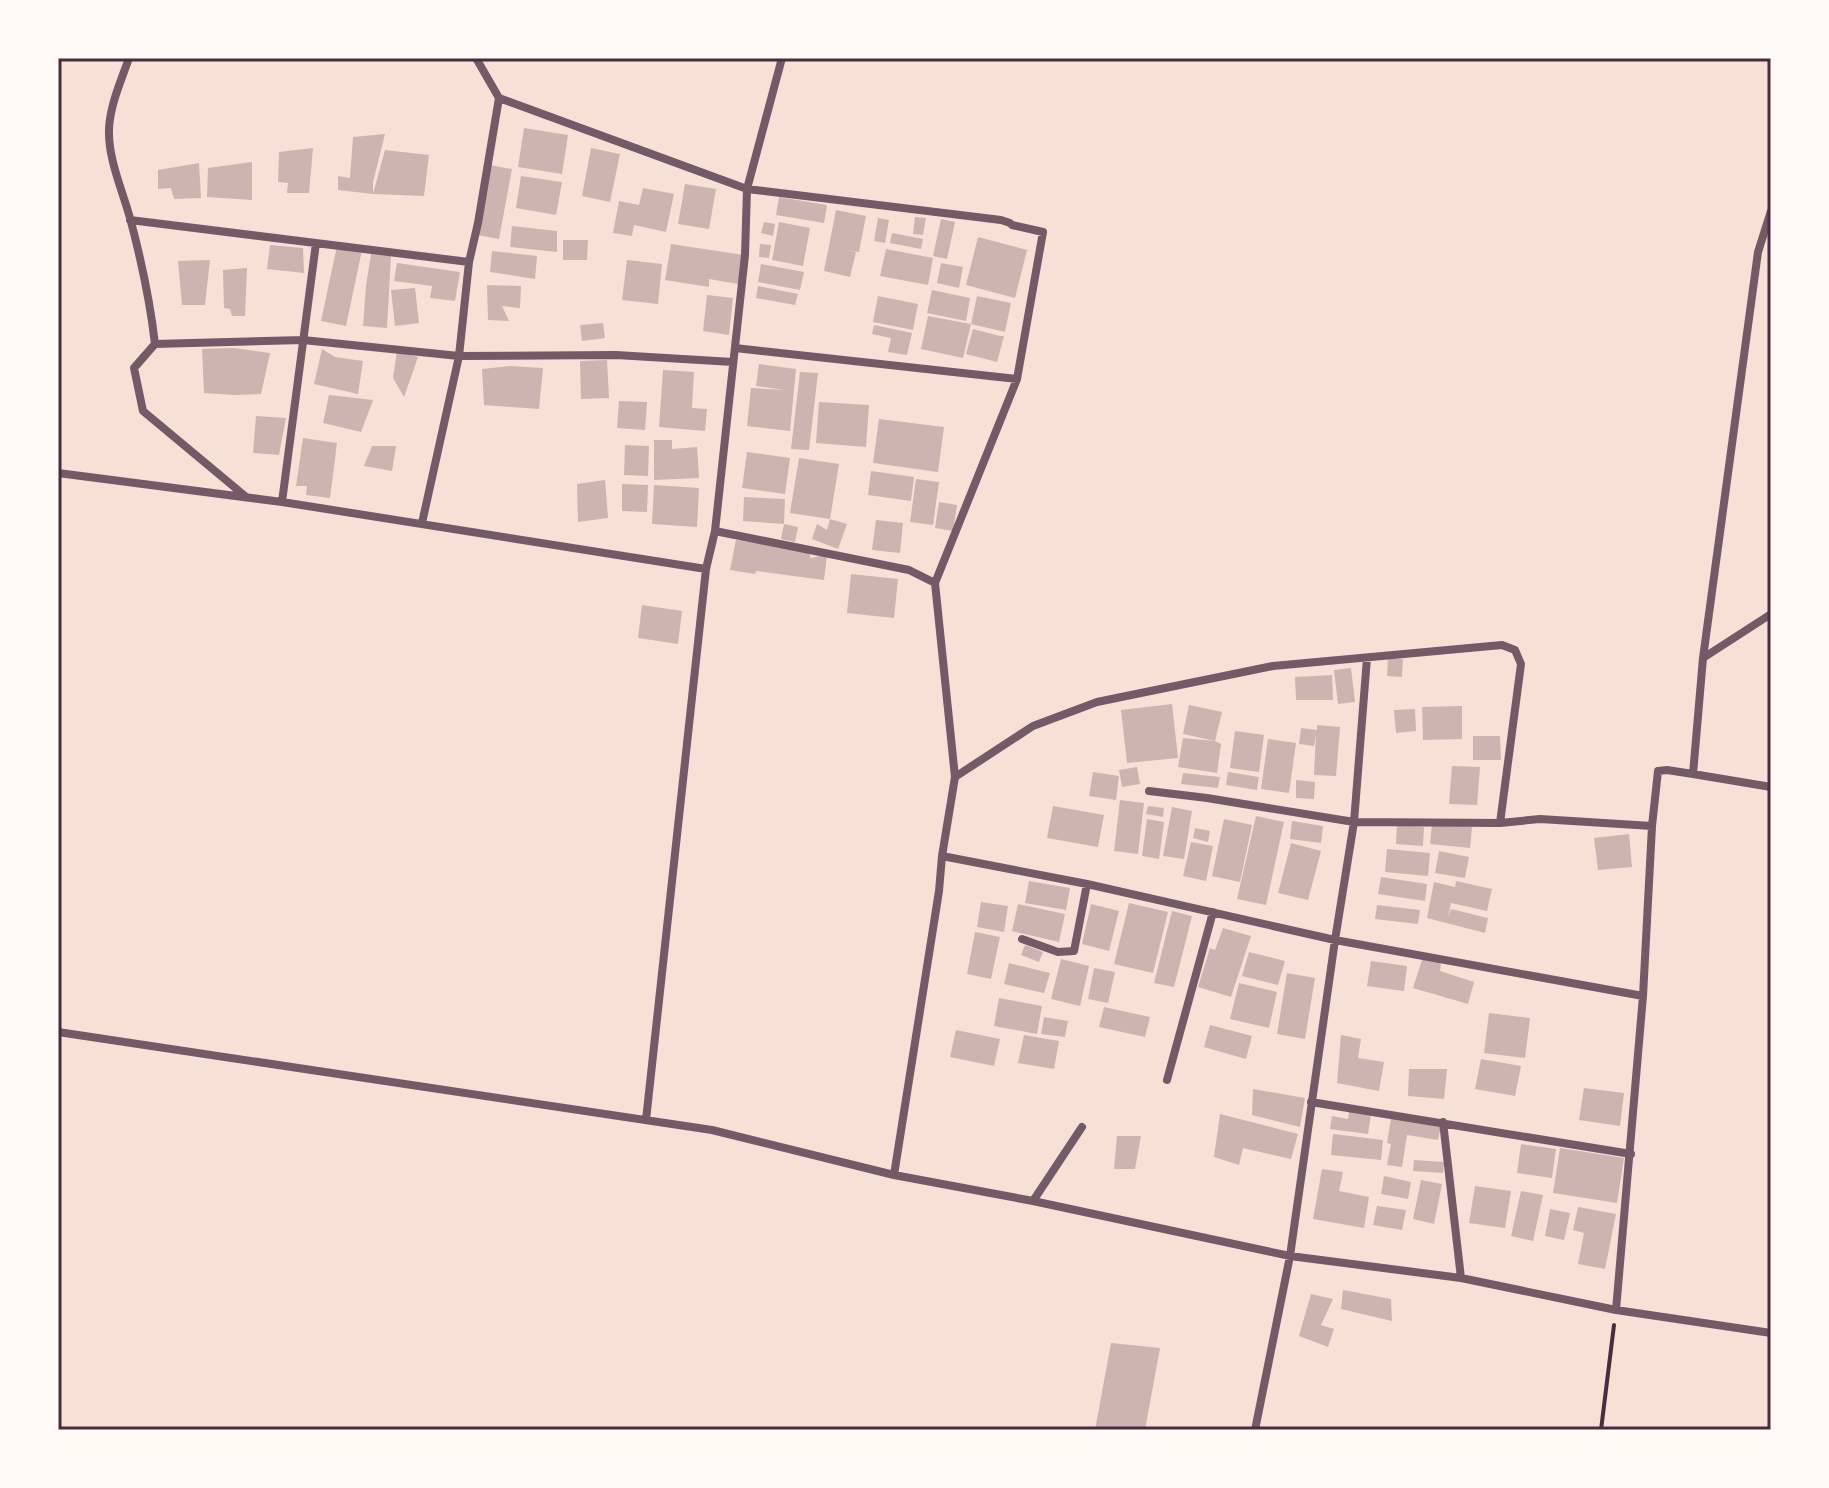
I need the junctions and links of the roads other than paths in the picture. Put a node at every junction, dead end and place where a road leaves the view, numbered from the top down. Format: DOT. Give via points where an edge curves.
graph roads {
  1 [pos="129,58"];
  2 [pos="476,58"];
  3 [pos="782,58"];
  4 [pos="499,98"];
  5 [pos="747,189"];
  6 [pos="1771,211"];
  7 [pos="130,220"];
  8 [pos="316,243"];
  9 [pos="469,262"];
  10 [pos="303,340"];
  11 [pos="155,344"];
  12 [pos="735,348"];
  13 [pos="459,356"];
  14 [pos="733,362"];
  15 [pos="1017,379"];
  16 [pos="58,473"];
  17 [pos="247,497"];
  18 [pos="282,502"];
  19 [pos="422,523"];
  20 [pos="715,531"];
  21 [pos="706,569"];
  22 [pos="935,583"];
  23 [pos="1771,614"];
  24 [pos="1367,658"];
  25 [pos="1703,658"];
  26 [pos="1693,774"];
  27 [pos="955,777"];
  28 [pos="1771,787"];
  29 [pos="1149,791"];
  30 [pos="1354,822"];
  31 [pos="1500,823"];
  32 [pos="1652,826"];
  33 [pos="942,856"];
  34 [pos="1087,884"];
  35 [pos="1213,912"];
  36 [pos="1022,939"];
  37 [pos="1335,940"];
  38 [pos="1643,996"];
  39 [pos="58,1032"];
  40 [pos="1167,1080"];
  41 [pos="1311,1102"];
  42 [pos="646,1120"];
  43 [pos="1443,1122"];
  44 [pos="1082,1127"];
  45 [pos="1631,1154"];
  46 [pos="894,1175"];
  47 [pos="1033,1201"];
  48 [pos="1290,1256"];
  49 [pos="1461,1278"];
  50 [pos="1616,1310"];
  51 [pos="1771,1333"];
  52 [pos="1255,1430"];
  1 -- 7 [label="street" via="109,131"];
  2 -- 4 [label="street"];
  3 -- 5 [label="street"];
  4 -- 5 [label="street"];
  4 -- 9 [label="street"];
  5 -- 12 [label="street"];
  5 -- 15 [label="street" via="1001,220 1043,232"];
  6 -- 25 [label="street" via="1758,252"];
  7 -- 8 [label="street"];
  7 -- 11 [label="street"];
  8 -- 9 [label="street"];
  8 -- 10 [label="street"];
  9 -- 13 [label="street"];
  10 -- 11 [label="street"];
  10 -- 13 [label="street"];
  10 -- 18 [label="street"];
  11 -- 17 [label="street" via="134,368 143,411"];
  12 -- 14 [label="street"];
  12 -- 15 [label="street"];
  13 -- 14 [label="street" via="616,355"];
  13 -- 19 [label="street"];
  14 -- 20 [label="street"];
  15 -- 22 [label="street"];
  16 -- 17 [label="street"];
  17 -- 18 [label="street"];
  18 -- 19 [label="street"];
  19 -- 21 [label="street"];
  20 -- 21 [label="street"];
  20 -- 22 [label="street" via="909,570"];
  21 -- 42 [label="street"];
  22 -- 27 [label="street"];
  23 -- 25 [label="street"];
  24 -- 27 [label="street" via="1273,666 1097,702 1033,726"];
  24 -- 30 [label="street"];
  24 -- 31 [label="street" via="1502,645 1515,650 1521,664"];
  25 -- 26 [label="street"];
  26 -- 28 [label="street"];
  26 -- 32 [label="street" via="1658,771"];
  27 -- 33 [label="street"];
  29 -- 30 [label="street"];
  30 -- 31 [label="street"];
  30 -- 37 [label="street"];
  31 -- 32 [label="street" via="1540,819"];
  32 -- 38 [label="street"];
  33 -- 34 [label="street"];
  33 -- 46 [label="street"];
  34 -- 35 [label="street"];
  34 -- 36 [label="street" via="1074,951 1058,952"];
  35 -- 37 [label="street"];
  35 -- 40 [label="street"];
  37 -- 38 [label="street"];
  37 -- 41 [label="street"];
  38 -- 45 [label="street"];
  39 -- 42 [label="street"];
  41 -- 43 [label="street"];
  41 -- 48 [label="street"];
  42 -- 46 [label="street" via="712,1130"];
  43 -- 45 [label="street"];
  43 -- 49 [label="street"];
  44 -- 47 [label="street"];
  45 -- 50 [label="street"];
  46 -- 47 [label="street"];
  47 -- 48 [label="street"];
  48 -- 49 [label="street"];
  48 -- 52 [label="street"];
  49 -- 50 [label="street"];
  50 -- 51 [label="street"];
}
